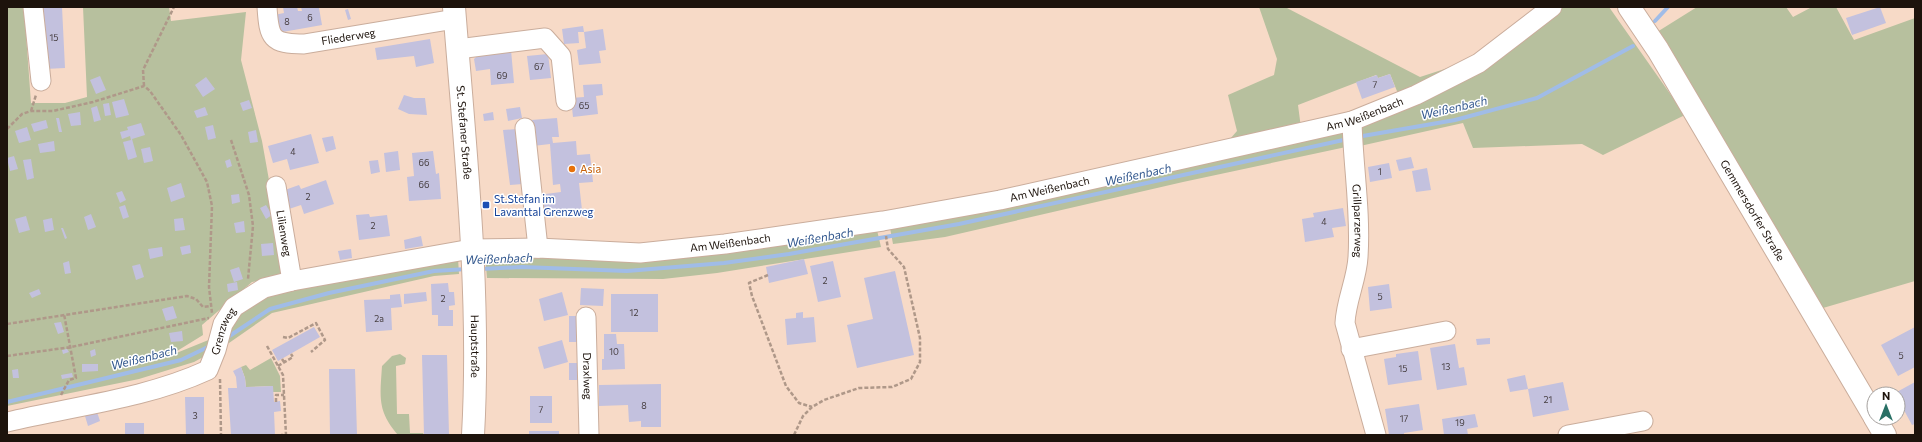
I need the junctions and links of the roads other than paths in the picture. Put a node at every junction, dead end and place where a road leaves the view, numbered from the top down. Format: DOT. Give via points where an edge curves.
graph roads {
  1 [pos="33,7"];
  2 [pos="267,7"];
  3 [pos="1552,7"];
  4 [pos="1629,7"];
  5 [pos="455,13"];
  6 [pos="458,49"];
  7 [pos="41,81"];
  8 [pos="566,101"];
  9 [pos="1352,123"];
  10 [pos="525,128"];
  11 [pos="276,186"];
  12 [pos="538,248"];
  13 [pos="472,261"];
  14 [pos="292,281"];
  15 [pos="586,317"];
  16 [pos="1446,331"];
  17 [pos="1351,349"];
  18 [pos="1866,402"];
  19 [pos="1643,421"];
  20 [pos="7,422"];
  21 [pos="1880,426"];
  22 [pos="473,435"];
  23 [pos="589,435"];
  24 [pos="1376,435"];
  25 [pos="1568,435"];
  26 [pos="1885,435"];
  1 -- 7 [label="street"];
  2 -- 5 [label="street, Fliederweg" via="269,31 276,40 290,44 304,44"];
  3 -- 9 [label="street, Am Weißenbach" via="1479,63 1416,95"];
  4 -- 18 [label="main road, Gemmersdorfer Straße" via="1658,50"];
  5 -- 6 [label="main road, St. Stefaner Straße"];
  6 -- 8 [label="street" via="545,38 561,56"];
  6 -- 13 [label="main road, St. Stefaner Straße"];
  9 -- 12 [label="street, Am Weißenbach" via="1000,200 882,221 725,244 640,253"];
  9 -- 17 [label="street, Grillparzerweg" via="1360,228 1358,259 1345,323"];
  10 -- 12 [label="street"];
  11 -- 14 [label="street, Lilienweg"];
  12 -- 13 [label="street, Am Weißenbach"];
  13 -- 14 [label="street, Grenzweg"];
  13 -- 22 [label="main road, Hauptstraße" via="475,353"];
  14 -- 20 [label="street, Grenzweg" via="264,288 234,306 218,321 216,350 208,370 181,383 147,393"];
  15 -- 23 [label="street, Draxlweg"];
  16 -- 17 [label="street"];
  17 -- 24 [label="street, Grillparzerweg"];
  19 -- 25 [label="street"];
  21 -- 26 [label="main road, Gemmersdorfer Straße"];
}
